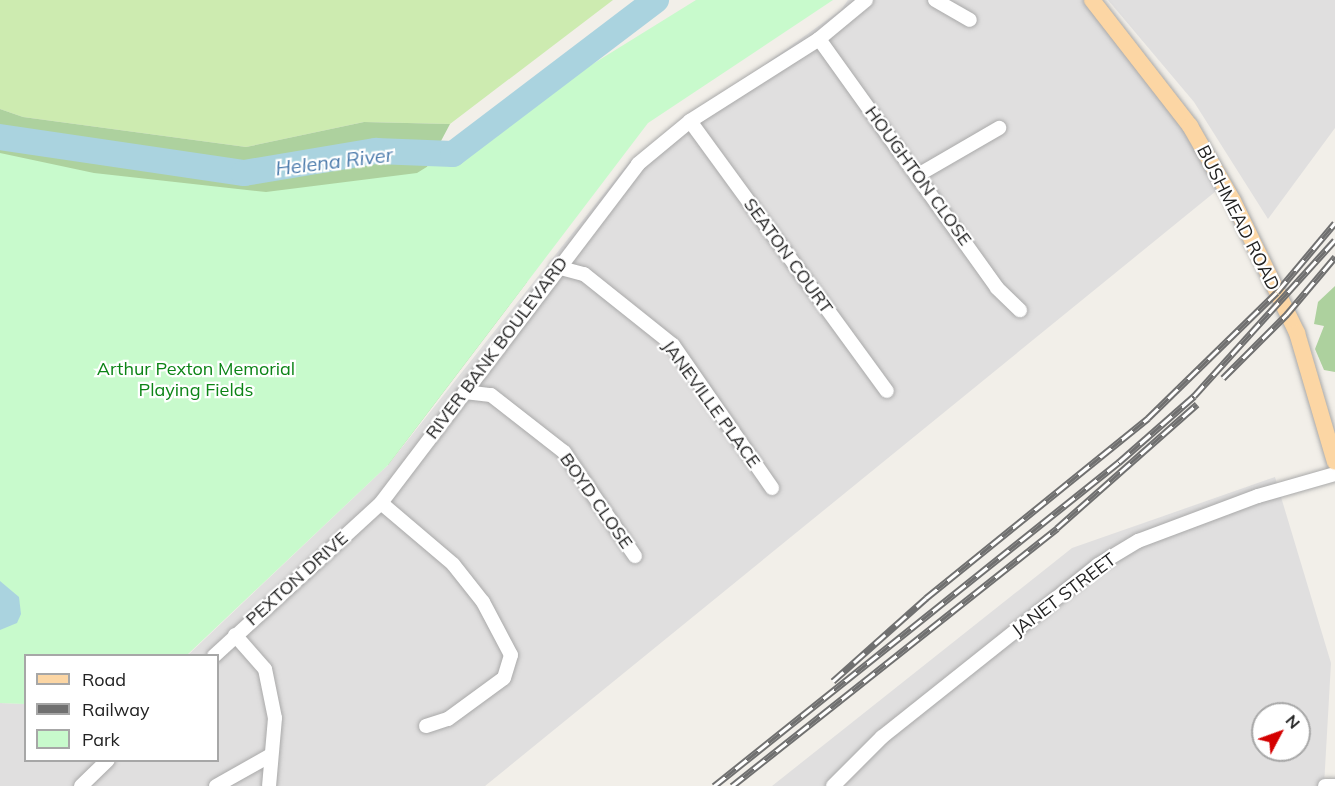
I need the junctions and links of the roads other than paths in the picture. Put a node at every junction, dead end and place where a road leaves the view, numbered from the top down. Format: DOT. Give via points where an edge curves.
graph roads {
  1 [pos="866,0"];
  2 [pos="935,0"];
  3 [pos="1092,0"];
  4 [pos="970,20"];
  5 [pos="819,39"];
  6 [pos="690,121"];
  7 [pos="999,128"];
  8 [pos="918,175"];
  9 [pos="556,267"];
  10 [pos="1020,310"];
  11 [pos="887,391"];
  12 [pos="465,392"];
  13 [pos="1335,462"];
  14 [pos="1335,474"];
  15 [pos="772,488"];
  16 [pos="381,504"];
  17 [pos="635,556"];
  18 [pos="235,635"];
  19 [pos="216,654"];
  20 [pos="426,726"];
  21 [pos="272,755"];
  22 [pos="106,762"];
  23 [pos="81,786"];
  24 [pos="216,786"];
  25 [pos="268,786"];
  26 [pos="833,786"];
  27 [pos="1325,786"];
  28 [pos="1335,786"];
  1 -- 5 [label="street, RIVER BANK BOULEVARD"];
  2 -- 4 [label="street"];
  3 -- 13 [label="main road, BUSHMEAD ROAD" via="1190,126 1233,201 1297,333"];
  5 -- 6 [label="street, RIVER BANK BOULEVARD"];
  5 -- 8 [label="street, HOUGHTON CLOSE"];
  6 -- 9 [label="street, RIVER BANK BOULEVARD" via="638,164"];
  6 -- 11 [label="street, SEATON COURT"];
  7 -- 8 [label="street"];
  8 -- 10 [label="street, HOUGHTON CLOSE" via="997,288"];
  9 -- 12 [label="street, RIVER BANK BOULEVARD"];
  9 -- 15 [label="street, JANEVILLE PLACE" via="584,274 673,345"];
  12 -- 16 [label="street, RIVER BANK BOULEVARD"];
  12 -- 17 [label="street, BOYD CLOSE" via="491,395 564,453"];
  14 -- 26 [label="street, JANET STREET" via="1258,496 1138,542 1098,565 882,737"];
  16 -- 18 [label="street, PEXTON DRIVE"];
  16 -- 20 [label="street" via="453,564 483,602 511,655 504,678 448,719"];
  18 -- 19 [label="street, PEXTON DRIVE"];
  18 -- 21 [label="street" via="265,669 275,718"];
  21 -- 24 [label="street"];
  21 -- 25 [label="street"];
  22 -- 23 [label="street"];
  27 -- 28 [label="street"];
}
